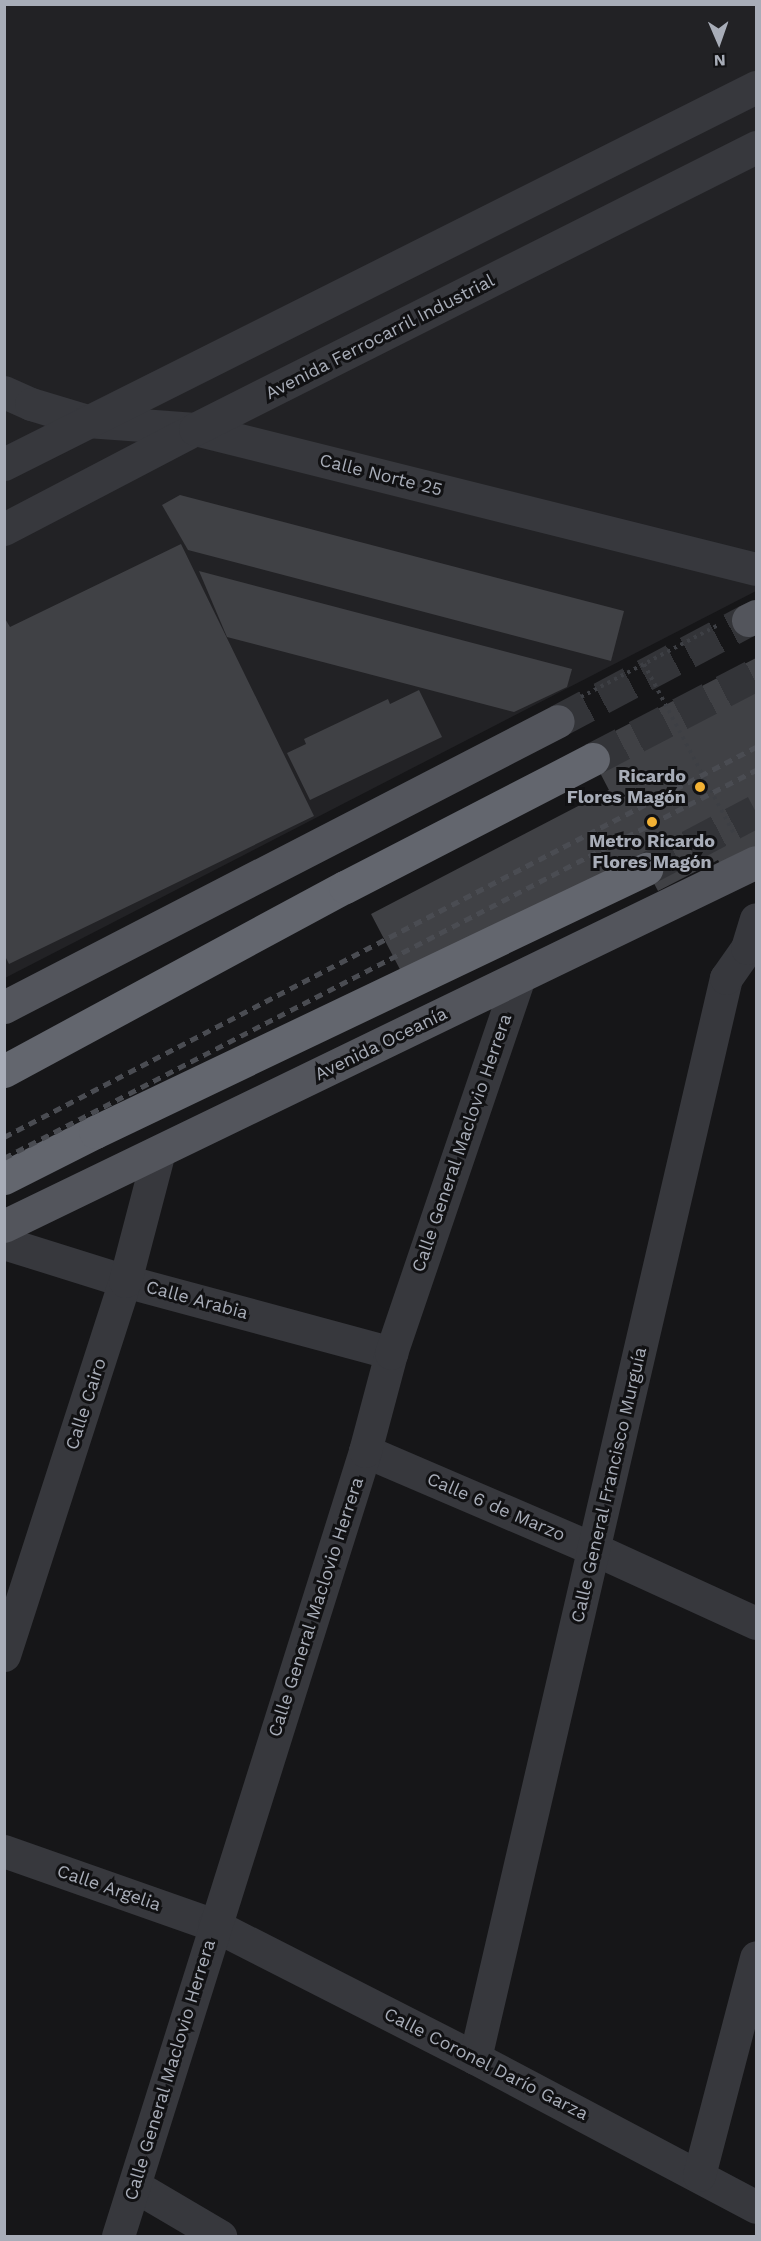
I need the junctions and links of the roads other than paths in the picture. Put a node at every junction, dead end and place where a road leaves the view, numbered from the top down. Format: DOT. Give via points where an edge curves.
graph roads {
  1 [pos="756,87"];
  2 [pos="756,147"];
  3 [pos="4,392"];
  4 [pos="87,421"];
  5 [pos="195,429"];
  6 [pos="4,464"];
  7 [pos="4,529"];
  8 [pos="756,569"];
  9 [pos="566,711"];
  10 [pos="593,759"];
  11 [pos="748,854"];
  12 [pos="646,869"];
  13 [pos="756,919"];
  14 [pos="518,979"];
  15 [pos="4,1007"];
  16 [pos="4,1071"];
  17 [pos="159,1151"];
  18 [pos="4,1178"];
  19 [pos="4,1226"];
  20 [pos="4,1243"];
  21 [pos="126,1281"];
  22 [pos="391,1353"];
  23 [pos="365,1451"];
  24 [pos="594,1549"];
  25 [pos="756,1623"];
  26 [pos="4,1655"];
  27 [pos="4,1851"];
  28 [pos="214,1925"];
  29 [pos="756,1957"];
  30 [pos="475,2058"];
  31 [pos="699,2175"];
  32 [pos="135,2186"];
  33 [pos="756,2207"];
  34 [pos="118,2236"];
  35 [pos="220,2236"];
  1 -- 4 [label="street"];
  2 -- 5 [label="street, Avenida Ferrocarril Industrial"];
  3 -- 4 [label="street, Calle Norte 25"];
  4 -- 5 [label="street, Calle Norte 25"];
  4 -- 6 [label="street"];
  5 -- 7 [label="street, Avenida Ferrocarril Industrial"];
  5 -- 8 [label="street, Calle Norte 25"];
  9 -- 15 [label="main road"];
  10 -- 16 [label="highway"];
  11 -- 14 [label="main road, Avenida Oceanía"];
  12 -- 18 [label="highway"];
  13 -- 24 [label="street, Calle General Francisco Murguía" via="747,948 726,978"];
  14 -- 17 [label="main road, Avenida Oceanía"];
  14 -- 22 [label="street, Calle General Maclovio Herrera"];
  17 -- 19 [label="main road, Avenida Oceanía"];
  17 -- 21 [label="street, Calle Cairo"];
  20 -- 21 [label="street, Calle Arabia"];
  21 -- 22 [label="street, Calle Arabia"];
  21 -- 26 [label="street, Calle Cairo"];
  22 -- 23 [label="street, Calle General Maclovio Herrera"];
  23 -- 24 [label="street, Calle 6 de Marzo"];
  23 -- 28 [label="street, Calle General Maclovio Herrera"];
  24 -- 25 [label="street, Calle 6 de Marzo"];
  24 -- 30 [label="street, Calle General Francisco Murguía"];
  27 -- 28 [label="street, Calle Argelia"];
  28 -- 30 [label="street, Calle Coronel Darío Garza"];
  28 -- 32 [label="street, Calle General Maclovio Herrera"];
  29 -- 31 [label="street"];
  30 -- 31 [label="street, Calle Coronel Darío Garza"];
  31 -- 33 [label="street, Calle Coronel Darío Garza"];
  32 -- 34 [label="street, Calle General Maclovio Herrera"];
  32 -- 35 [label="street"];
}
